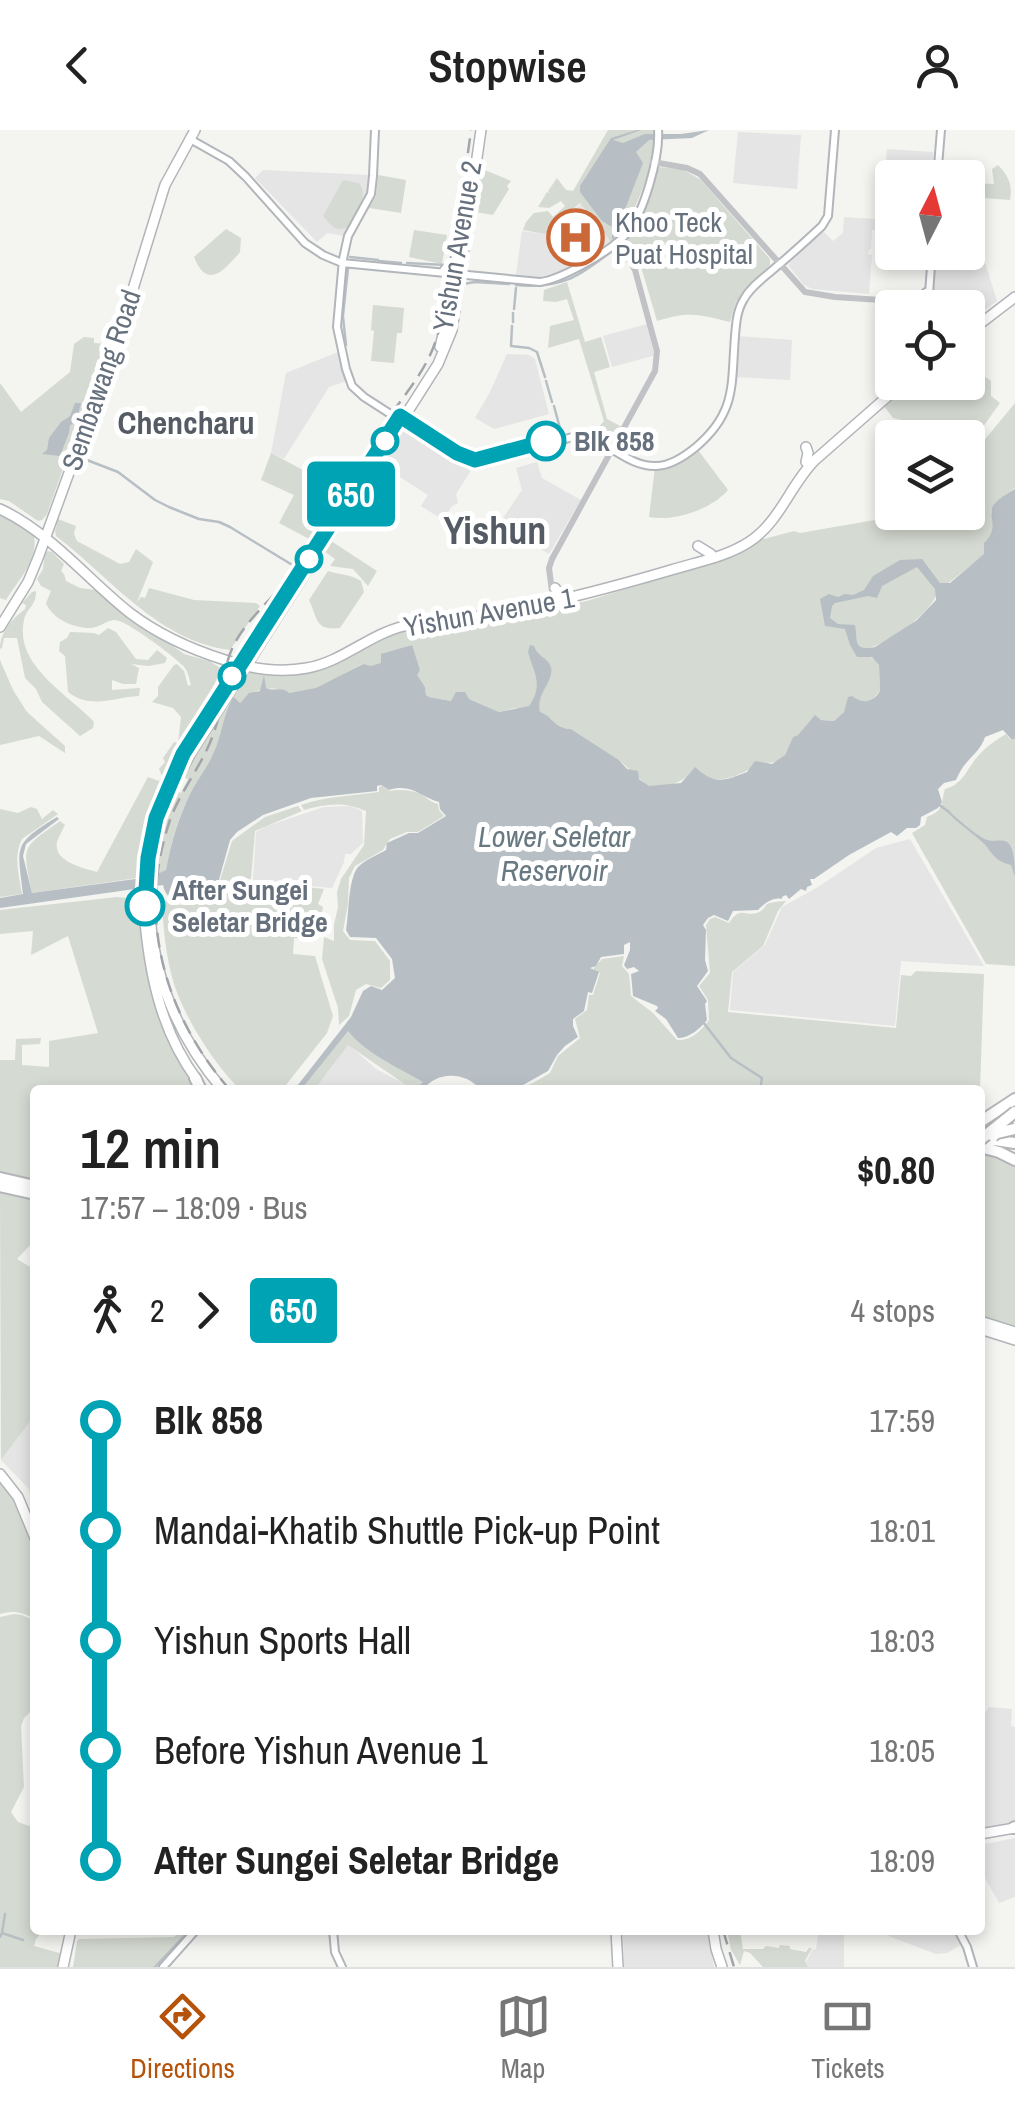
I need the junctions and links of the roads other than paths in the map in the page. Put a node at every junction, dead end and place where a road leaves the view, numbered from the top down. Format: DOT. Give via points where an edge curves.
graph roads {
  1 [pos="376,130"];
  2 [pos="479,130"];
  3 [pos="834,130"];
  4 [pos="941,131"];
  5 [pos="657,134"];
  6 [pos="192,136"];
  7 [pos="938,160"];
  8 [pos="655,161"];
  9 [pos="470,205"];
  10 [pos="467,225"];
  11 [pos="616,242"];
  12 [pos="778,261"];
  13 [pos="344,262"];
  14 [pos="457,274"];
  15 [pos="1015,294"];
  16 [pos="875,298"];
  17 [pos="985,317"];
  18 [pos="650,319"];
  19 [pos="878,400"];
  20 [pos="734,408"];
  21 [pos="725,413"];
  22 [pos="401,419"];
  23 [pos="817,450"];
  24 [pos="616,452"];
  25 [pos="0,508"];
  26 [pos="568,533"];
  27 [pos="45,535"];
  28 [pos="711,554"];
  29 [pos="690,560"];
  30 [pos="555,597"];
  31 [pos="0,619"];
  32 [pos="0,627"];
  33 [pos="225,658"];
  34 [pos="244,662"];
  35 [pos="261,666"];
  36 [pos="204,715"];
  37 [pos="186,750"];
  38 [pos="149,876"];
  39 [pos="168,1014"];
  40 [pos="195,1078"];
  41 [pos="200,1085"];
  42 [pos="219,1085"];
  43 [pos="1015,1105"];
  44 [pos="985,1120"];
  45 [pos="1015,1136"];
  46 [pos="985,1137"];
  47 [pos="985,1139"];
  48 [pos="985,1141"];
  49 [pos="985,1145"];
  50 [pos="1015,1160"];
  51 [pos="0,1178"];
  52 [pos="30,1185"];
  53 [pos="0,1186"];
  54 [pos="30,1193"];
  55 [pos="985,1326"];
  56 [pos="1015,1336"];
  57 [pos="0,1471"];
  58 [pos="30,1514"];
  59 [pos="30,1526"];
  60 [pos="1015,1829"];
  61 [pos="985,1835"];
  62 [pos="71,1935"];
  63 [pos="193,1935"];
  64 [pos="334,1935"];
  65 [pos="618,1935"];
  66 [pos="712,1935"];
  67 [pos="962,1935"];
  68 [pos="66,1967"];
  69 [pos="165,1967"];
  70 [pos="343,1967"];
  71 [pos="620,1967"];
  72 [pos="720,1967"];
  73 [pos="974,1967"];
  1 -- 13 [label="main road" via="370,194 348,236"];
  2 -- 9 [label="main road, Yishun Avenue 2"];
  2 -- 14 [label="main road, Yishun Avenue 2"];
  3 -- 12 [label="main road" via="829,214"];
  4 -- 7 [label="main road"];
  5 -- 8 [label="main road"];
  6 -- 13 [label="main road" via="231,159 306,238"];
  6 -- 27 [label="main road, Sembawang Road" via="164,185 117,341"];
  6 -- 27 [label="main road, Sembawang Road" via="160,184 115,332 50,503"];
  8 -- 11 [label="main road"];
  8 -- 12 [label="street" via="700,172"];
  9 -- 10 [label="main road, Yishun Avenue 2"];
  9 -- 10 [label="main road" via="478,216"];
  10 -- 14 [label="main road, Yishun Avenue 2"];
  11 -- 14 [label="main road" via="549,278"];
  11 -- 18 [label="street" via="638,270"];
  12 -- 16 [label="street" via="810,292"];
  12 -- 21 [label="main road" via="738,310"];
  12 -- 24 [label="main road" via="735,310 725,402 710,430 668,461 648,463"];
  13 -- 14 [label="main road"];
  13 -- 22 [label="main road" via="337,327 351,384"];
  14 -- 22 [label="main road, Yishun Avenue 2" via="444,352"];
  15 -- 17 [label="main road"];
  18 -- 24 [label="street" via="658,363"];
  18 -- 24 [label="street" via="661,362"];
  19 -- 23 [label="main road, Yishun Avenue 1"];
  20 -- 21 [label="main road"];
  21 -- 24 [label="main road" via="702,442 668,464 644,465"];
  22 -- 24 [label="main road" via="474,464 579,435"];
  22 -- 34 [label="main road, Yishun Avenue 2"];
  23 -- 28 [label="main road, Yishun Avenue 1" via="756,532"];
  23 -- 30 [label="main road, Yishun Avenue 1" via="770,524 740,547"];
  24 -- 26 [label="street"];
  24 -- 26 [label="street"];
  25 -- 27 [label="main road, Yishun Avenue 1"];
  26 -- 30 [label="street" via="551,562"];
  27 -- 31 [label="main road, Sembawang Road"];
  27 -- 32 [label="main road, Sembawang Road" via="28,582"];
  27 -- 33 [label="main road, Yishun Avenue 1" via="158,627"];
  28 -- 29 [label="main road, Yishun Avenue 1"];
  28 -- 29 [label="main road" via="697,547"];
  29 -- 30 [label="main road, Yishun Avenue 1"];
  30 -- 35 [label="main road, Yishun Avenue 1" via="390,630 307,668"];
  33 -- 34 [label="main road, Yishun Avenue 1"];
  33 -- 36 [label="main road"];
  34 -- 35 [label="main road, Yishun Avenue 1"];
  34 -- 35 [label="main road"];
  34 -- 35 [label="main road" via="257,658"];
  34 -- 36 [label="main road"];
  34 -- 37 [label="main road"];
  34 -- 38 [label="main road" via="172,788"];
  36 -- 37 [label="main road"];
  37 -- 38 [label="main road" via="156,818"];
  38 -- 39 [label="main road" via="146,947"];
  39 -- 40 [label="main road"];
  39 -- 42 [label="main road"];
  40 -- 41 [label="highway"];
  43 -- 44 [label="highway"];
  43 -- 46 [label="highway, bridge"];
  45 -- 47 [label="highway, bridge"];
  45 -- 48 [label="highway"];
  49 -- 50 [label="highway"];
  51 -- 52 [label="highway"];
  53 -- 54 [label="highway"];
  55 -- 56 [label="main road"];
  57 -- 58 [label="main road"];
  57 -- 59 [label="main road"];
  60 -- 61 [label="main road"];
  62 -- 68 [label="main road"];
  63 -- 69 [label="main road"];
  64 -- 70 [label="main road"];
  65 -- 71 [label="main road"];
  66 -- 72 [label="main road"];
  67 -- 73 [label="main road"];
}
